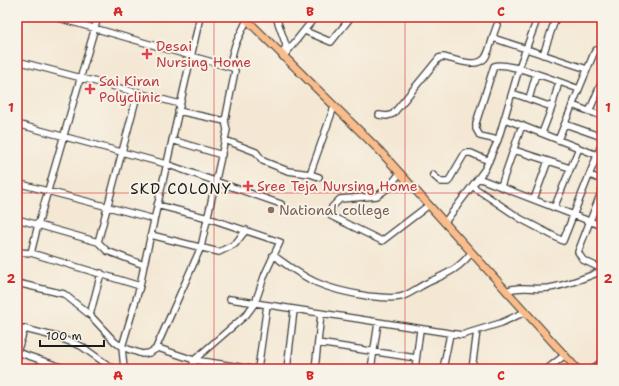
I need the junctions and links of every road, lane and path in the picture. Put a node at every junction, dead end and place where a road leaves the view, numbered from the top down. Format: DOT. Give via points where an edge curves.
graph roads {
  1 [pos="55,17"];
  2 [pos="98,17"];
  3 [pos="200,17"];
  4 [pos="276,17"];
  5 [pos="315,17"];
  6 [pos="351,17"];
  7 [pos="538,17"];
  8 [pos="556,17"];
  9 [pos="246,18"];
  10 [pos="498,24"];
  11 [pos="95,27"];
  12 [pos="304,31"];
  13 [pos="493,37"];
  14 [pos="526,49"];
  15 [pos="602,50"];
  16 [pos="192,55"];
  17 [pos="543,55"];
  18 [pos="283,56"];
  19 [pos="17,61"];
  20 [pos="229,66"];
  21 [pos="519,69"];
  22 [pos="587,69"];
  23 [pos="536,74"];
  24 [pos="80,77"];
  25 [pos="602,81"];
  26 [pos="559,82"];
  27 [pos="579,88"];
  28 [pos="138,92"];
  29 [pos="512,93"];
  30 [pos="528,99"];
  31 [pos="180,104"];
  32 [pos="572,105"];
  33 [pos="552,106"];
  34 [pos="334,107"];
  35 [pos="178,111"];
  36 [pos="589,112"];
  37 [pos="379,115"];
  38 [pos="602,116"];
  39 [pos="505,119"];
  40 [pos="225,121"];
  41 [pos="17,124"];
  42 [pos="564,124"];
  43 [pos="522,125"];
  44 [pos="542,133"];
  45 [pos="64,135"];
  46 [pos="602,137"];
  47 [pos="172,140"];
  48 [pos="225,140"];
  49 [pos="498,140"];
  50 [pos="558,140"];
  51 [pos="602,144"];
  52 [pos="579,148"];
  53 [pos="514,150"];
  54 [pos="122,151"];
  55 [pos="222,155"];
  56 [pos="600,156"];
  57 [pos="489,161"];
  58 [pos="548,161"];
  59 [pos="166,164"];
  60 [pos="570,168"];
  61 [pos="400,173"];
  62 [pos="310,174"];
  63 [pos="433,175"];
  64 [pos="590,175"];
  65 [pos="318,177"];
  66 [pos="478,178"];
  67 [pos="602,180"];
  68 [pos="216,182"];
  69 [pos="17,183"];
  70 [pos="472,186"];
  71 [pos="501,186"];
  72 [pos="602,190"];
  73 [pos="48,191"];
  74 [pos="534,199"];
  75 [pos="600,203"];
  76 [pos="281,204"];
  77 [pos="158,205"];
  78 [pos="429,205"];
  79 [pos="108,206"];
  80 [pos="554,208"];
  81 [pos="574,215"];
  82 [pos="208,218"];
  83 [pos="17,219"];
  84 [pos="154,219"];
  85 [pos="445,222"];
  86 [pos="589,222"];
  87 [pos="38,225"];
  88 [pos="602,226"];
  89 [pos="246,230"];
  90 [pos="151,235"];
  91 [pos="98,242"];
  92 [pos="201,247"];
  93 [pos="17,252"];
  94 [pos="471,252"];
  95 [pos="32,253"];
  96 [pos="273,255"];
  97 [pos="144,265"];
  98 [pos="602,270"];
  99 [pos="101,273"];
  100 [pos="17,283"];
  101 [pos="140,286"];
  102 [pos="506,291"];
  103 [pos="230,299"];
  104 [pos="254,303"];
  105 [pos="267,305"];
  106 [pos="294,310"];
  107 [pos="525,312"];
  108 [pos="321,314"];
  109 [pos="90,315"];
  110 [pos="378,323"];
  111 [pos="17,328"];
  112 [pos="25,328"];
  113 [pos="420,330"];
  114 [pos="477,331"];
  115 [pos="450,334"];
  116 [pos="318,343"];
  117 [pos="122,348"];
  118 [pos="156,348"];
  119 [pos="373,352"];
  120 [pos="565,355"];
  121 [pos="416,358"];
  122 [pos="194,360"];
  123 [pos="602,361"];
  124 [pos="221,367"];
  125 [pos="112,368"];
  126 [pos="67,369"];
  127 [pos="124,369"];
  128 [pos="192,369"];
  129 [pos="252,369"];
  130 [pos="258,369"];
  131 [pos="287,369"];
  132 [pos="315,369"];
  133 [pos="371,369"];
  134 [pos="415,369"];
  135 [pos="443,369"];
  136 [pos="472,369"];
  137 [pos="547,369"];
  138 [pos="577,369"];
  139 [pos="593,369"];
  1 -- 11 [label="street"];
  2 -- 11 [label="street"];
  3 -- 16 [label="street"];
  4 -- 18 [label="street" via="286,45"];
  5 -- 12 [label="street"];
  6 -- 12 [label="street" via="331,42"];
  7 -- 14 [label="street"];
  8 -- 17 [label="street"];
  9 -- 18 [label="main road"];
  9 -- 20 [label="street" via="234,45"];
  10 -- 13 [label="street"];
  11 -- 16 [label="street"];
  11 -- 24 [label="street"];
  12 -- 18 [label="street"];
  13 -- 14 [label="street"];
  13 -- 37 [label="street" via="486,57 478,62 439,58 393,114"];
  14 -- 17 [label="street"];
  14 -- 21 [label="street"];
  15 -- 22 [label="street" via="596,50"];
  16 -- 20 [label="street"];
  16 -- 31 [label="street"];
  17 -- 22 [label="street"];
  18 -- 34 [label="main road"];
  19 -- 24 [label="street"];
  20 -- 40 [label="street" via="234,71"];
  21 -- 23 [label="street"];
  21 -- 29 [label="street"];
  21 -- 49 [label="street" via="494,66 476,123 480,136"];
  22 -- 27 [label="street"];
  23 -- 26 [label="street"];
  23 -- 30 [label="street"];
  24 -- 28 [label="street"];
  24 -- 45 [label="street"];
  25 -- 36 [label="street"];
  26 -- 27 [label="street"];
  26 -- 33 [label="street"];
  27 -- 32 [label="street"];
  28 -- 31 [label="street"];
  28 -- 54 [label="street"];
  29 -- 30 [label="street"];
  29 -- 39 [label="street"];
  30 -- 33 [label="street"];
  31 -- 35 [label="street"];
  32 -- 36 [label="street"];
  32 -- 42 [label="street"];
  33 -- 44 [label="street"];
  34 -- 61 [label="main road"];
  34 -- 62 [label="street"];
  35 -- 40 [label="street"];
  35 -- 47 [label="street"];
  36 -- 38 [label="street"];
  39 -- 43 [label="street"];
  39 -- 49 [label="street"];
  40 -- 48 [label="street"];
  41 -- 45 [label="street"];
  42 -- 46 [label="street"];
  42 -- 50 [label="street"];
  43 -- 44 [label="street"];
  43 -- 53 [label="street"];
  44 -- 50 [label="street"];
  45 -- 54 [label="street"];
  45 -- 73 [label="street"];
  47 -- 55 [label="street"];
  47 -- 59 [label="street"];
  48 -- 55 [label="street"];
  48 -- 62 [label="street" via="256,152 263,161 288,170"];
  49 -- 57 [label="street"];
  50 -- 52 [label="street"];
  51 -- 56 [label="street"];
  52 -- 56 [label="street"];
  52 -- 60 [label="street"];
  53 -- 58 [label="street"];
  53 -- 71 [label="street"];
  54 -- 59 [label="street"];
  54 -- 79 [label="street"];
  55 -- 68 [label="street"];
  56 -- 64 [label="street"];
  57 -- 63 [label="street" via="466,153 448,182 442,182"];
  57 -- 66 [label="street"];
  58 -- 60 [label="street"];
  58 -- 74 [label="street"];
  59 -- 68 [label="street"];
  59 -- 77 [label="street"];
  60 -- 80 [label="street"];
  61 -- 78 [label="main road"];
  61 -- 78 [label="street" via="388,188 377,196 356,196 336,201 331,216 382,240"];
  62 -- 65 [label="street"];
  64 -- 67 [label="street"];
  64 -- 81 [label="street"];
  66 -- 70 [label="street"];
  66 -- 71 [label="street"];
  68 -- 76 [label="street"];
  68 -- 82 [label="street"];
  69 -- 73 [label="street"];
  70 -- 81 [label="street" via="521,219 564,242"];
  70 -- 85 [label="street"];
  71 -- 74 [label="street"];
  72 -- 75 [label="street"];
  73 -- 79 [label="street"];
  73 -- 87 [label="street"];
  74 -- 80 [label="street"];
  75 -- 86 [label="street"];
  77 -- 82 [label="street"];
  77 -- 84 [label="street"];
  78 -- 85 [label="main road"];
  79 -- 84 [label="street"];
  79 -- 91 [label="street"];
  80 -- 81 [label="street"];
  81 -- 86 [label="street"];
  82 -- 89 [label="street"];
  82 -- 92 [label="street"];
  83 -- 87 [label="street"];
  84 -- 90 [label="street"];
  85 -- 94 [label="main road"];
  86 -- 88 [label="street"];
  86 -- 98 [label="street" via="580,242 579,256 588,264"];
  87 -- 91 [label="street"];
  87 -- 95 [label="street"];
  89 -- 92 [label="street" via="235,244 223,251 215,252"];
  89 -- 96 [label="street" via="280,242"];
  90 -- 92 [label="street"];
  90 -- 97 [label="street"];
  91 -- 97 [label="street" via="107,251"];
  92 -- 118 [label="street"];
  93 -- 95 [label="street"];
  94 -- 96 [label="street" via="455,270 406,295 385,298 345,293 321,286 301,276"];
  94 -- 102 [label="main road"];
  95 -- 99 [label="street"];
  96 -- 104 [label="street"];
  97 -- 101 [label="street"];
  98 -- 102 [label="street" via="562,285 536,289 517,287"];
  99 -- 101 [label="street"];
  99 -- 109 [label="street"];
  100 -- 109 [label="street" via="64,294"];
  101 -- 117 [label="street"];
  102 -- 107 [label="main road"];
  103 -- 104 [label="street"];
  104 -- 105 [label="street"];
  104 -- 122 [label="street" via="238,324"];
  105 -- 106 [label="street"];
  105 -- 130 [label="street"];
  106 -- 108 [label="street"];
  106 -- 131 [label="street"];
  107 -- 114 [label="street"];
  107 -- 120 [label="main road"];
  108 -- 110 [label="street"];
  108 -- 116 [label="street"];
  109 -- 117 [label="street"];
  110 -- 113 [label="street"];
  110 -- 119 [label="street"];
  111 -- 112 [label="street"];
  112 -- 125 [label="street" via="57,336 81,346"];
  112 -- 126 [label="street" via="17,352"];
  113 -- 115 [label="street"];
  113 -- 121 [label="street"];
  114 -- 115 [label="street" via="462,336"];
  114 -- 136 [label="street"];
  115 -- 135 [label="street"];
  116 -- 119 [label="street"];
  116 -- 132 [label="street"];
  117 -- 118 [label="street" via="142,354"];
  117 -- 127 [label="street"];
  118 -- 122 [label="street"];
  119 -- 121 [label="street"];
  119 -- 133 [label="street"];
  120 -- 137 [label="street"];
  120 -- 138 [label="main road"];
  121 -- 134 [label="street"];
  122 -- 124 [label="street"];
  122 -- 128 [label="street"];
  123 -- 139 [label="street"];
  124 -- 129 [label="street"];
}
